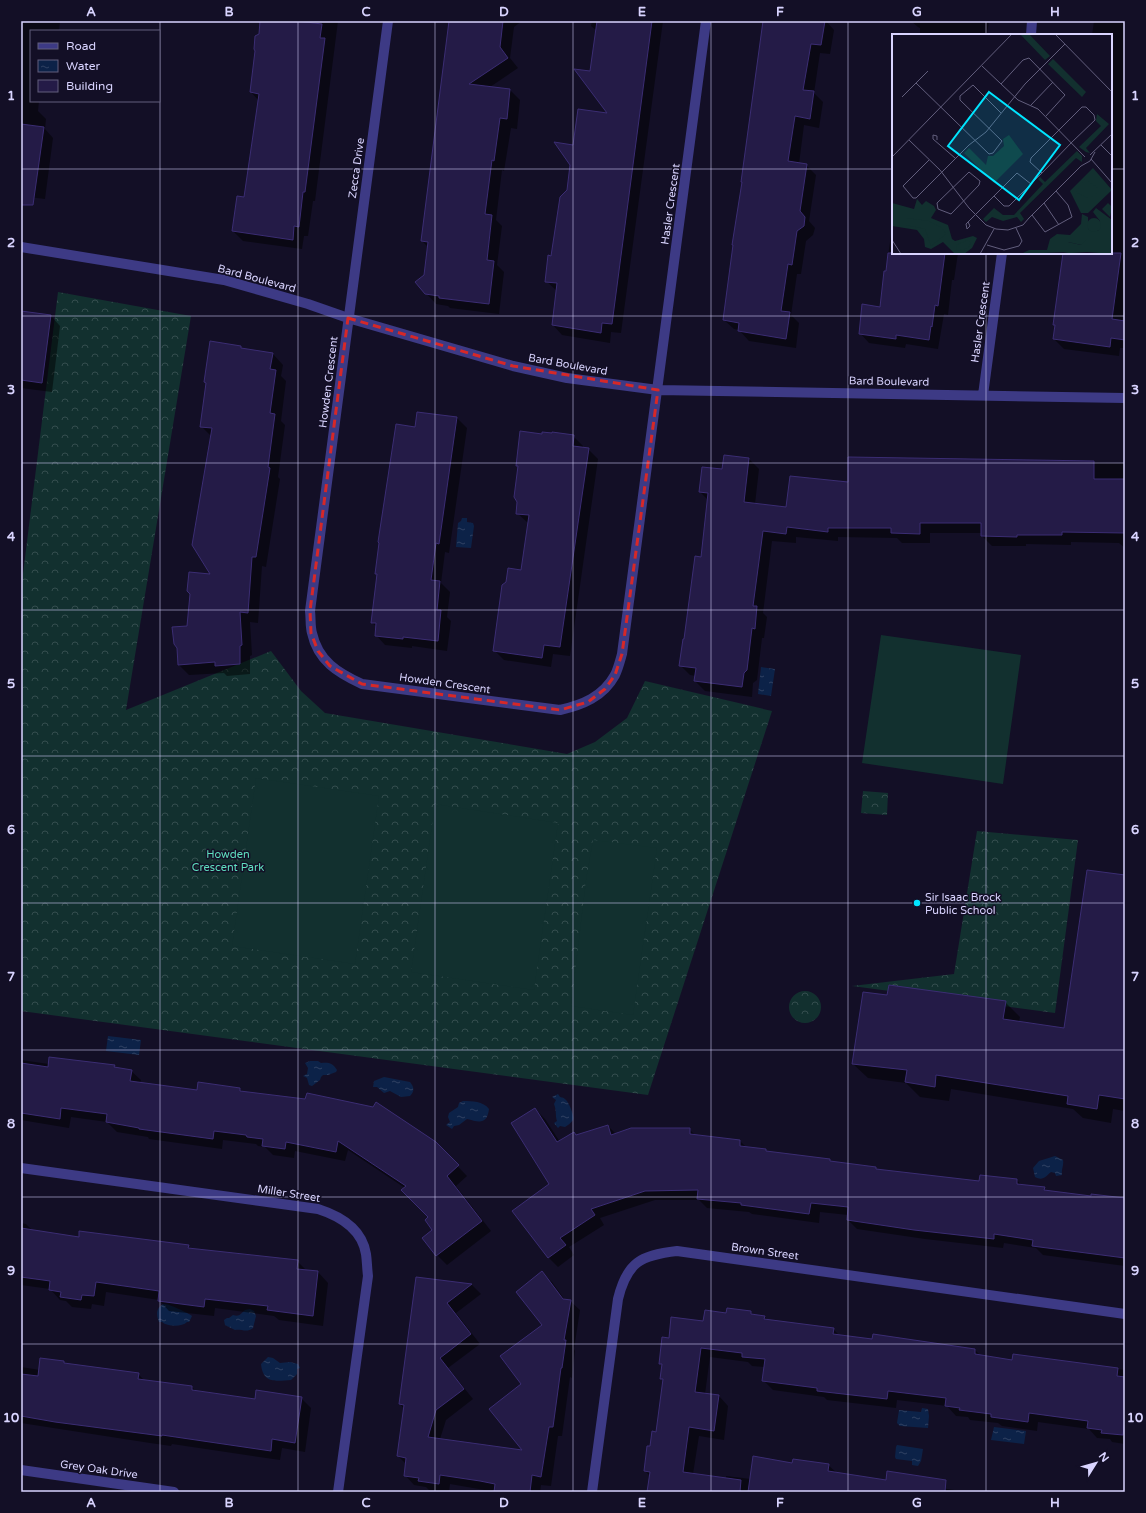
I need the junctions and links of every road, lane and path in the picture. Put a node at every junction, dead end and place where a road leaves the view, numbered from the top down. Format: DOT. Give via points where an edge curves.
graph roads {
  1 [pos="388,21"];
  2 [pos="706,21"];
  3 [pos="1032,21"];
  4 [pos="1031,34"];
  5 [pos="21,247"];
  6 [pos="1002,254"];
  7 [pos="348,318"];
  8 [pos="658,390"];
  9 [pos="983,395"];
  10 [pos="1125,398"];
  11 [pos="21,1168"];
  12 [pos="1125,1314"];
  13 [pos="21,1470"];
  14 [pos="174,1492"];
  15 [pos="338,1492"];
  16 [pos="592,1492"];
  1 -- 7 [label="street, Zecca Drive"];
  2 -- 8 [label="street, Hasler Crescent"];
  3 -- 4 [label="street"];
  5 -- 7 [label="street, Bard Boulevard" via="224,280"];
  6 -- 9 [label="street, Hasler Crescent"];
  7 -- 8 [label="street, Bard Boulevard" via="512,366 568,378"];
  7 -- 8 [label="street, Howden Crescent" via="310,611 312,633 318,650 330,666 345,677 362,684 560,710 588,702 605,688 615,675 622,654"];
  8 -- 9 [label="street, Bard Boulevard"];
  9 -- 10 [label="street, Bard Boulevard"];
  11 -- 15 [label="street, Miller Street" via="318,1209 335,1214 358,1234 366,1252 368,1276"];
  12 -- 16 [label="street, Brown Street" via="677,1251 645,1257 632,1268 622,1282 618,1299"];
  13 -- 14 [label="street, Grey Oak Drive"];
}
